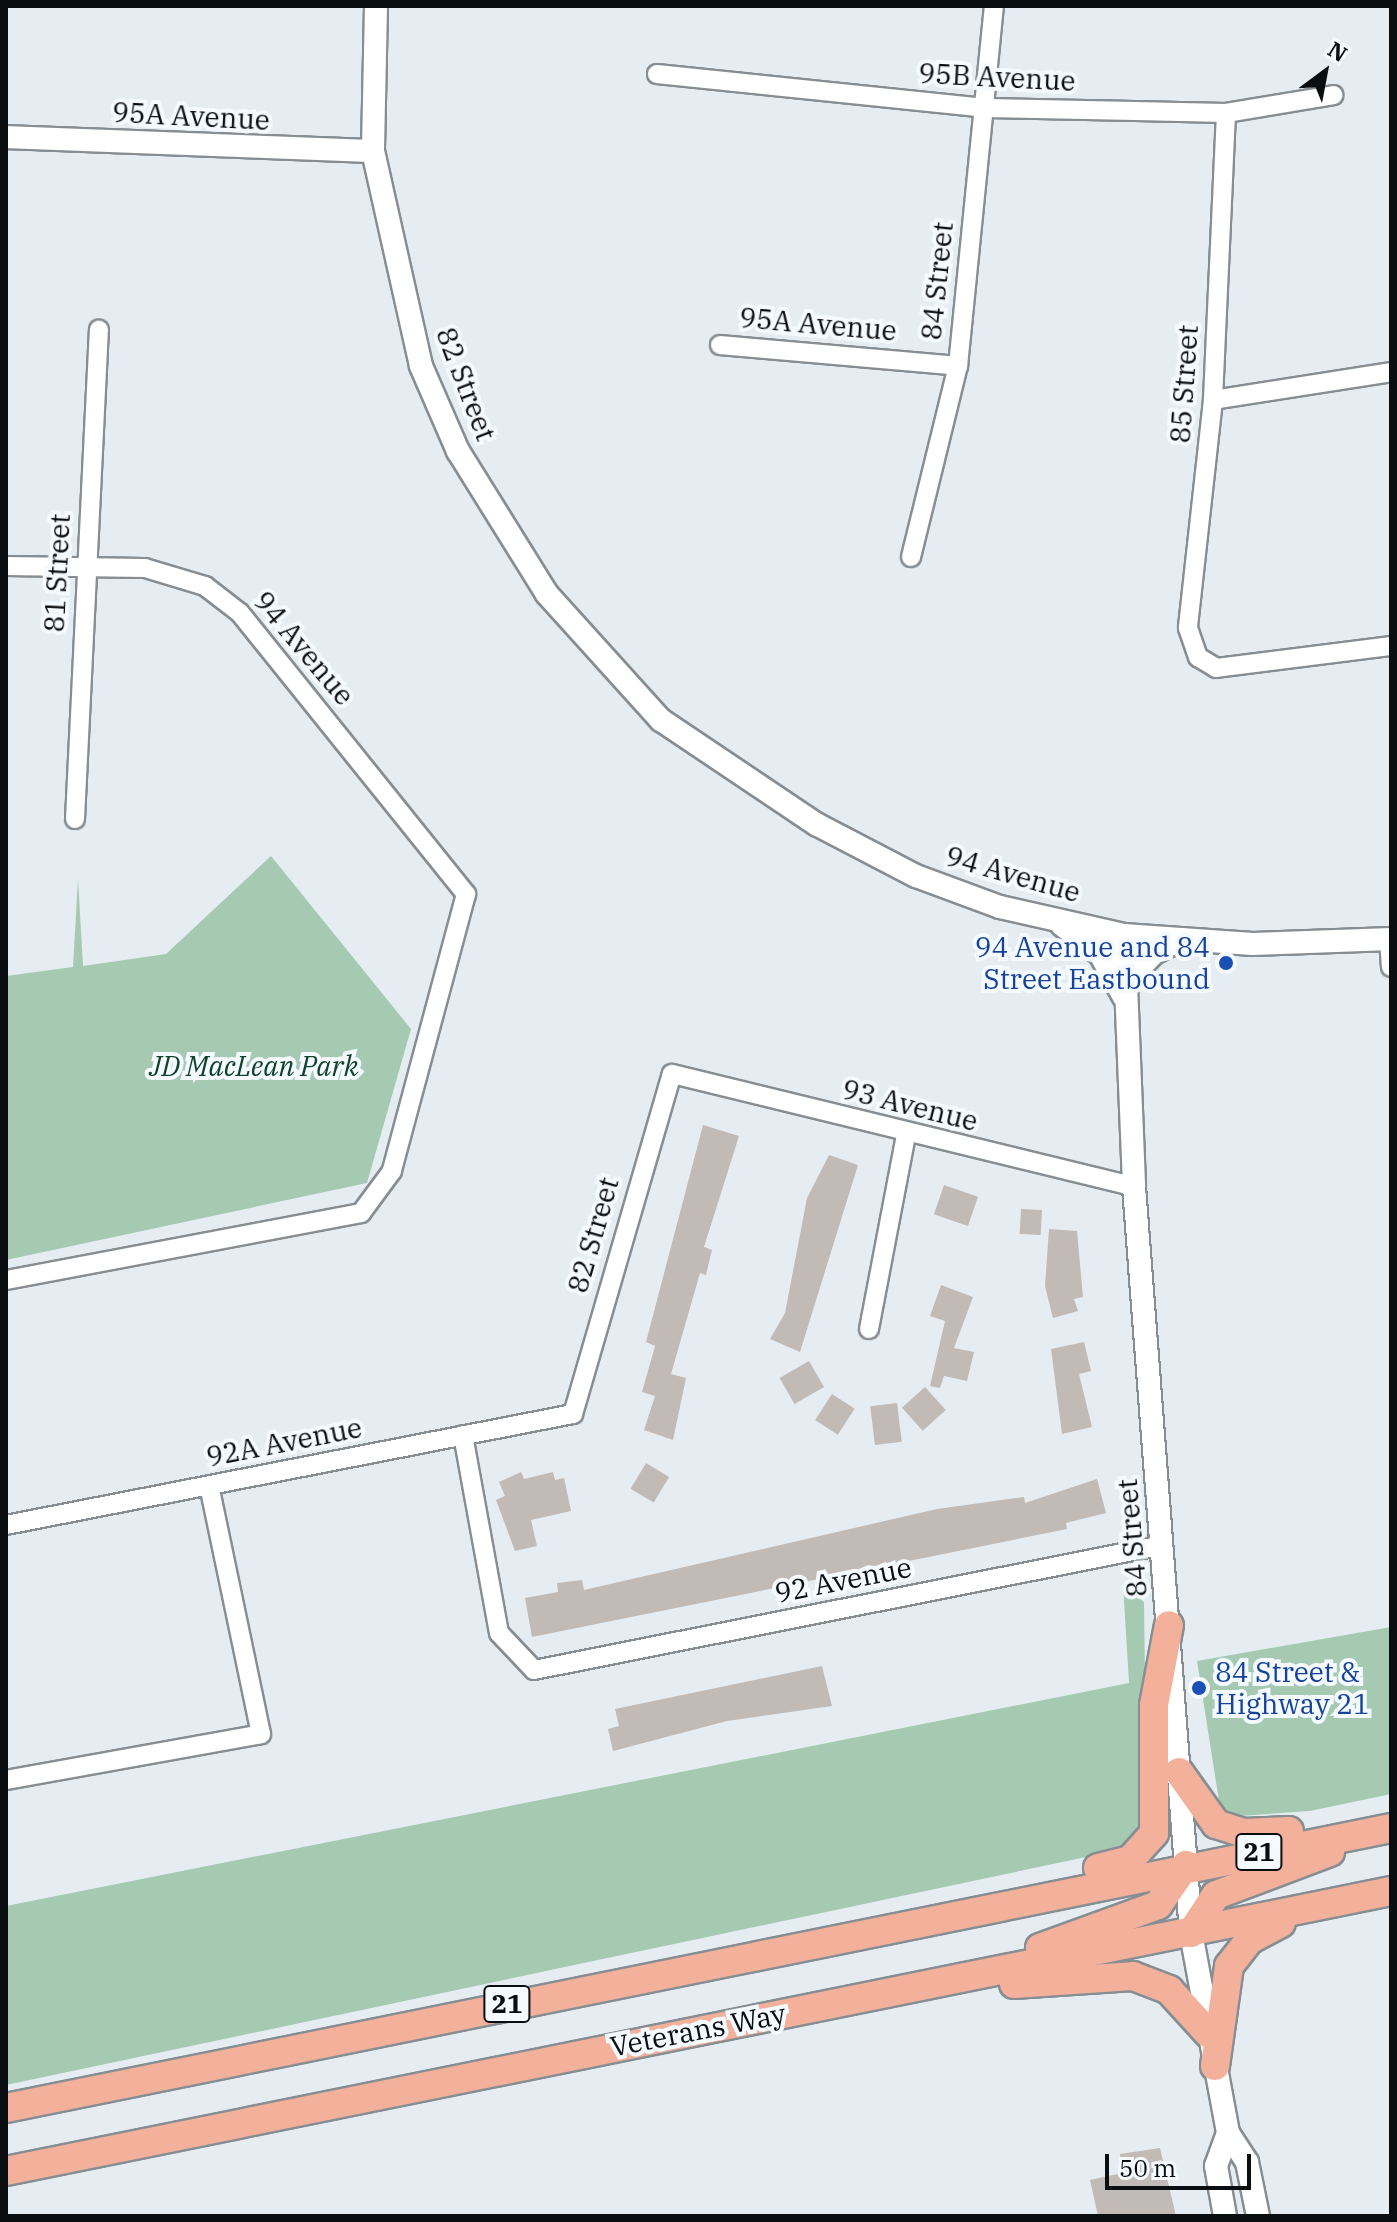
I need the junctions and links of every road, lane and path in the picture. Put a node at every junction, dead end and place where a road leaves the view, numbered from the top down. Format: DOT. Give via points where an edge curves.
graph roads {
  1 [pos="376,6"];
  2 [pos="994,6"];
  3 [pos="657,74"];
  4 [pos="1333,95"];
  5 [pos="987,108"];
  6 [pos="1226,113"];
  7 [pos="6,137"];
  8 [pos="373,151"];
  9 [pos="99,330"];
  10 [pos="720,345"];
  11 [pos="958,366"];
  12 [pos="1391,372"];
  13 [pos="1213,400"];
  14 [pos="911,557"];
  15 [pos="6,566"];
  16 [pos="84,569"];
  17 [pos="1391,646"];
  18 [pos="661,720"];
  19 [pos="75,819"];
  20 [pos="1052,919"];
  21 [pos="1124,935"];
  22 [pos="1183,939"];
  23 [pos="1390,939"];
  24 [pos="1391,967"];
  25 [pos="1126,992"];
  26 [pos="672,1074"];
  27 [pos="906,1135"];
  28 [pos="1134,1187"];
  29 [pos="6,1280"];
  30 [pos="869,1329"];
  31 [pos="573,1414"];
  32 [pos="463,1435"];
  33 [pos="209,1485"];
  34 [pos="6,1525"];
  35 [pos="1163,1545"];
  36 [pos="1169,1625"];
  37 [pos="1179,1772"];
  38 [pos="6,1780"];
  39 [pos="1378,1831"];
  40 [pos="1332,1840"];
  41 [pos="1186,1865"];
  42 [pos="1391,1891"];
  43 [pos="1007,1901"];
  44 [pos="1302,1908"];
  45 [pos="1191,1933"];
  46 [pos="973,1975"];
  47 [pos="917,1986"];
  48 [pos="1209,2034"];
  49 [pos="1215,2066"];
  50 [pos="6,2108"];
  51 [pos="1228,2133"];
  52 [pos="6,2171"];
  53 [pos="1225,2216"];
  54 [pos="1258,2216"];
  1 -- 8 [label="street, 82 Street"];
  2 -- 5 [label="street, 84 Street"];
  3 -- 5 [label="street, 95B Avenue"];
  4 -- 6 [label="street, 95B Avenue"];
  5 -- 6 [label="street, 95B Avenue"];
  5 -- 11 [label="street, 84 Street"];
  6 -- 13 [label="street, 85 Street"];
  7 -- 8 [label="street, 95A Avenue"];
  8 -- 18 [label="street, 82 Street" via="421,366 458,451 547,594"];
  9 -- 16 [label="street, 81 Street"];
  10 -- 11 [label="street, 95A Avenue"];
  11 -- 14 [label="street, 84 Street"];
  12 -- 13 [label="street"];
  13 -- 17 [label="street, 85 Street" via="1188,628 1198,657 1216,668"];
  15 -- 16 [label="street, 94 Avenue"];
  16 -- 19 [label="street, 81 Street"];
  16 -- 29 [label="street, 94 Avenue" via="145,568 205,586 240,613 466,894 392,1171 361,1213"];
  18 -- 20 [label="street, 94 Avenue" via="816,824 916,876"];
  20 -- 21 [label="street, 94 Avenue"];
  20 -- 25 [label="street" via="1100,954"];
  21 -- 22 [label="street, 94 Avenue"];
  21 -- 25 [label="street, 84 Street"];
  22 -- 23 [label="street, 94 Avenue"];
  22 -- 25 [label="street" via="1154,953"];
  23 -- 24 [label="street"];
  25 -- 28 [label="street, 84 Street"];
  26 -- 27 [label="street, 93 Avenue"];
  26 -- 31 [label="street, 82 Street"];
  27 -- 28 [label="street, 93 Avenue"];
  27 -- 30 [label="street"];
  28 -- 35 [label="street, 84 Street"];
  31 -- 32 [label="street, 92A Avenue"];
  32 -- 33 [label="street, 92A Avenue"];
  32 -- 35 [label="street, 92 Avenue" via="499,1633 534,1670"];
  33 -- 34 [label="street, 92A Avenue"];
  33 -- 38 [label="street" via="261,1734"];
  35 -- 36 [label="street, 84 Street"];
  36 -- 37 [label="street, 84 Street"];
  36 -- 43 [label="main road" via="1154,1705 1156,1809 1148,1843 1130,1860 1046,1879"];
  37 -- 40 [label="main road" via="1206,1814 1224,1828"];
  37 -- 41 [label="street, 84 Street"];
  39 -- 40 [label="main road, 21"];
  39 -- 45 [label="main road" via="1216,1895"];
  40 -- 41 [label="main road, 21"];
  41 -- 43 [label="main road, 21"];
  41 -- 45 [label="street, 84 Street"];
  41 -- 46 [label="main road" via="1158,1905"];
  42 -- 44 [label="main road, Veterans Way / 21"];
  43 -- 50 [label="main road, 21"];
  44 -- 45 [label="main road, Veterans Way / 21"];
  44 -- 49 [label="main road" via="1233,1956"];
  45 -- 46 [label="main road, Veterans Way / 21"];
  45 -- 48 [label="street, 84 Street"];
  46 -- 47 [label="main road, Veterans Way / 21"];
  47 -- 48 [label="main road" via="1133,1976 1169,1990"];
  47 -- 52 [label="main road, Veterans Way / 21"];
  48 -- 49 [label="street, 84 Street"];
  49 -- 51 [label="street, 84 Street"];
  51 -- 53 [label="street, 84 Street" via="1216,2166"];
  51 -- 54 [label="street, 84 Street" via="1247,2162"];
}
